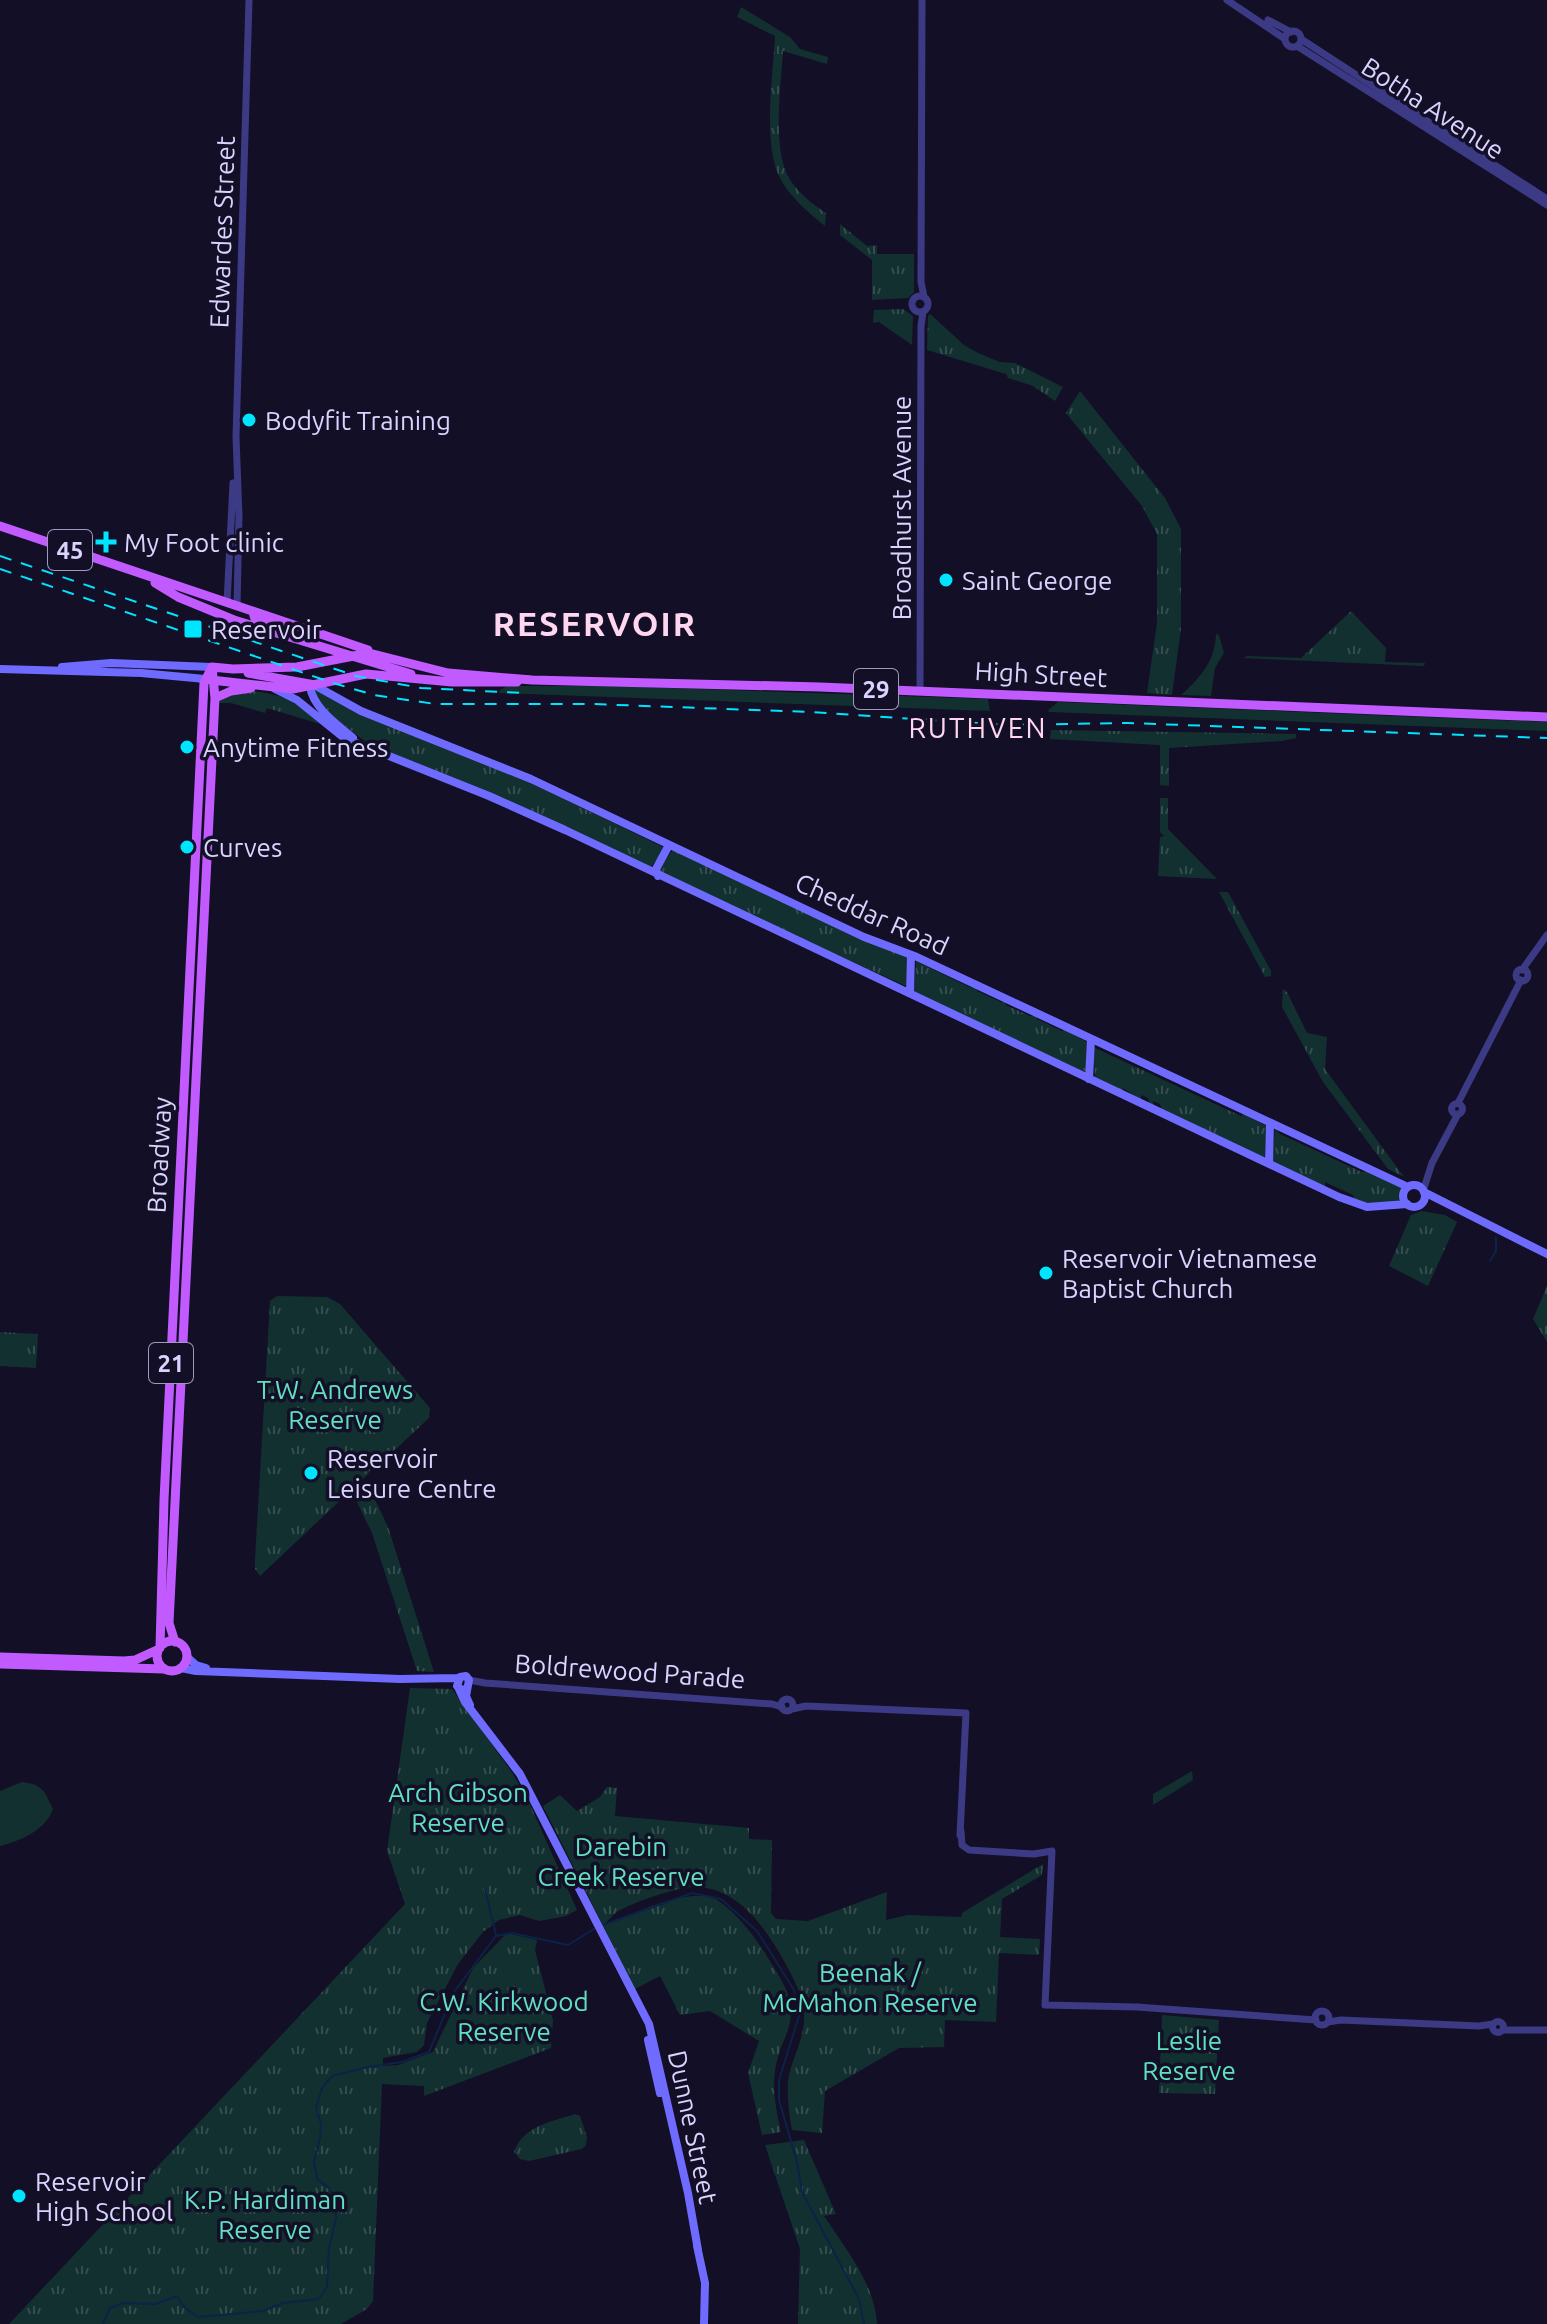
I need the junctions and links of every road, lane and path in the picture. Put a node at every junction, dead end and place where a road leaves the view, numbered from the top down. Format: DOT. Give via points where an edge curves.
graph roads {
  1 [pos="249,0"];
  2 [pos="922,0"];
  3 [pos="1234,1"];
  4 [pos="1288,35"];
  5 [pos="1299,43"];
  6 [pos="1547,202"];
  7 [pos="920,297"];
  8 [pos="920,312"];
  9 [pos="0,526"];
  10 [pos="170,589"];
  11 [pos="232,604"];
  12 [pos="253,612"];
  13 [pos="231,619"];
  14 [pos="339,642"];
  15 [pos="304,643"];
  16 [pos="316,647"];
  17 [pos="380,654"];
  18 [pos="351,656"];
  19 [pos="318,664"];
  20 [pos="212,667"];
  21 [pos="89,668"];
  22 [pos="0,669"];
  23 [pos="233,669"];
  24 [pos="341,678"];
  25 [pos="209,680"];
  26 [pos="430,680"];
  27 [pos="532,680"];
  28 [pos="312,685"];
  29 [pos="268,687"];
  30 [pos="920,691"];
  31 [pos="336,697"];
  32 [pos="215,698"];
  33 [pos="1547,717"];
  34 [pos="360,744"];
  35 [pos="206,749"];
  36 [pos="669,845"];
  37 [pos="659,876"];
  38 [pos="193,879"];
  39 [pos="204,879"];
  40 [pos="1547,935"];
  41 [pos="911,955"];
  42 [pos="910,993"];
  43 [pos="188,1000"];
  44 [pos="199,1000"];
  45 [pos="1091,1039"];
  46 [pos="1089,1079"];
  47 [pos="1270,1123"];
  48 [pos="186,1160"];
  49 [pos="1269,1163"];
  50 [pos="1418,1189"];
  51 [pos="1407,1204"];
  52 [pos="1421,1204"];
  53 [pos="1456,1209"];
  54 [pos="1547,1252"];
  55 [pos="176,1361"];
  56 [pos="173,1552"];
  57 [pos="162,1558"];
  58 [pos="175,1642"];
  59 [pos="160,1649"];
  60 [pos="0,1657"];
  61 [pos="187,1657"];
  62 [pos="0,1664"];
  63 [pos="123,1665"];
  64 [pos="181,1668"];
  65 [pos="164,1669"];
  66 [pos="247,1672"];
  67 [pos="463,1684"];
  68 [pos="1547,2030"];
  69 [pos="704,2324"];
  1 -- 11 [label="street, Edwardes Street"];
  2 -- 7 [label="street"];
  3 -- 4 [label="street"];
  4 -- 5 [label="street" via="1290,46"];
  4 -- 5 [label="street" via="1297,32"];
  5 -- 6 [label="street, Botha Avenue"];
  7 -- 8 [label="street" via="928,304"];
  7 -- 8 [label="street" via="912,304"];
  8 -- 30 [label="street, Broadhurst Avenue"];
  9 -- 10 [label="main road, 45"];
  10 -- 11 [label="main road, 45"];
  10 -- 13 [label="main road, 45"];
  11 -- 12 [label="main road, 45"];
  11 -- 13 [label="main road"];
  12 -- 14 [label="main road, 45"];
  12 -- 15 [label="main road" via="255,619"];
  13 -- 15 [label="main road, 45"];
  14 -- 17 [label="main road, 45"];
  14 -- 18 [label="main road"];
  15 -- 16 [label="main road, 45"];
  16 -- 18 [label="main road, 45"];
  16 -- 19 [label="main road"];
  17 -- 18 [label="main road, High Street / 29"];
  17 -- 27 [label="main road, High Street / 29" via="454,674"];
  18 -- 19 [label="main road, High Street / 29"];
  18 -- 24 [label="main road" via="351,670"];
  18 -- 26 [label="main road, 45"];
  19 -- 23 [label="main road, High Street / 29"];
  19 -- 28 [label="main road"];
  20 -- 21 [label="main road, High Street / 29"];
  20 -- 23 [label="main road, High Street / 29"];
  20 -- 25 [label="main road, Broadway / 21"];
  21 -- 22 [label="main road, High Street / 29"];
  21 -- 25 [label="main road, High Street / 29"];
  23 -- 28 [label="main road, High Street"];
  24 -- 26 [label="main road, High Street / 29" via="366,674"];
  24 -- 28 [label="main road, High Street / 29"];
  24 -- 31 [label="main road" via="334,687"];
  25 -- 29 [label="main road, High Street / 29"];
  25 -- 32 [label="main road, Broadway / 21"];
  25 -- 35 [label="main road, Broadway / 21"];
  26 -- 27 [label="main road, High Street / 29"];
  27 -- 30 [label="main road, High Street / 29"];
  28 -- 29 [label="main road, High Street / 29"];
  28 -- 31 [label="main road, Cheddar Road"];
  28 -- 34 [label="main road" via="312,698 320,708"];
  29 -- 32 [label="main road"];
  29 -- 34 [label="main road" via="291,696 333,731"];
  30 -- 33 [label="main road, High Street / 29"];
  31 -- 36 [label="main road, Cheddar Road" via="531,779"];
  32 -- 35 [label="main road, Broadway / 21"];
  34 -- 37 [label="main road" via="489,796"];
  35 -- 38 [label="main road, Broadway / 21"];
  35 -- 39 [label="main road, Broadway / 21"];
  36 -- 37 [label="main road" via="656,869"];
  36 -- 41 [label="main road, Cheddar Road"];
  37 -- 42 [label="main road"];
  38 -- 39 [label="main road"];
  38 -- 43 [label="main road, Broadway / 21"];
  39 -- 44 [label="main road, Broadway / 21"];
  40 -- 50 [label="street" via="1525,971 1528,976 1518,979"];
  41 -- 42 [label="main road"];
  41 -- 45 [label="main road, Cheddar Road"];
  42 -- 46 [label="main road"];
  43 -- 44 [label="main road"];
  43 -- 48 [label="main road, Broadway / 21"];
  44 -- 48 [label="main road, Broadway / 21"];
  45 -- 46 [label="main road"];
  45 -- 47 [label="main road, Cheddar Road"];
  46 -- 49 [label="main road"];
  47 -- 49 [label="main road"];
  47 -- 50 [label="main road, Cheddar Road"];
  48 -- 55 [label="main road, Broadway / 21"];
  49 -- 51 [label="main road" via="1361,1205"];
  50 -- 51 [label="main road" via="1403,1195"];
  50 -- 52 [label="main road" via="1425,1198"];
  50 -- 53 [label="main road, Cheddar Road"];
  51 -- 52 [label="main road, Cheddar Road"];
  52 -- 53 [label="main road, Cheddar Road"];
  53 -- 54 [label="main road, Cheddar Road"];
  55 -- 56 [label="main road, Broadway / 21"];
  55 -- 57 [label="main road, Broadway / 21"];
  56 -- 57 [label="main road"];
  56 -- 58 [label="main road, Broadway / 21" via="169,1623"];
  57 -- 59 [label="main road, Broadway / 21"];
  58 -- 59 [label="main road"];
  58 -- 61 [label="main road"];
  59 -- 63 [label="main road"];
  59 -- 65 [label="main road, 21" via="158,1662"];
  60 -- 63 [label="main road"];
  61 -- 64 [label="main road"];
  61 -- 66 [label="main road, Boldrewood Parade" via="204,1668"];
  62 -- 63 [label="main road"];
  63 -- 65 [label="main road"];
  64 -- 65 [label="main road"];
  64 -- 66 [label="main road, Boldrewood Parade"];
  66 -- 67 [label="main road, Boldrewood Parade"];
  67 -- 68 [label="street, Boldrewood Parade" via="772,1704 788,1699 792,1705 966,1715 961,1831 966,1851 1052,1855 1045,2003 1137,2003 1155,2009 1303,2017 1324,2011 1328,2019"];
  67 -- 69 [label="main road, Dunne Street" via="470,1707 520,1774 643,2015 705,2283"];
}
